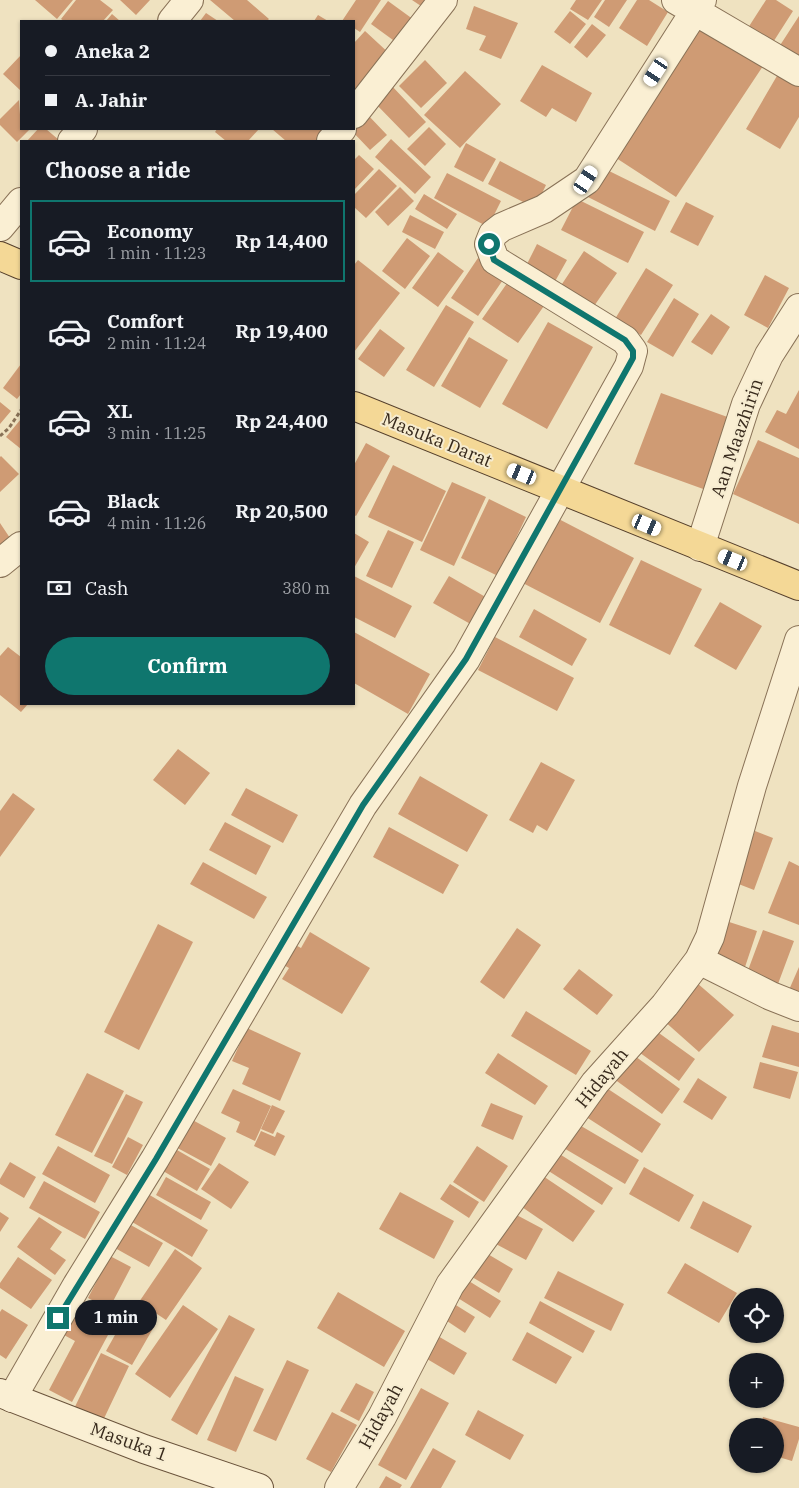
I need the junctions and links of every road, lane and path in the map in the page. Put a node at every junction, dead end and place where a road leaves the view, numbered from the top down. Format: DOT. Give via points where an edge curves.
graph roads {
  1 [pos="189,0"];
  2 [pos="444,0"];
  3 [pos="691,4"];
  4 [pos="173,20"];
  5 [pos="799,72"];
  6 [pos="355,113"];
  7 [pos="82,130"];
  8 [pos="341,130"];
  9 [pos="73,140"];
  10 [pos="333,140"];
  11 [pos="20,203"];
  12 [pos="0,227"];
  13 [pos="0,256"];
  14 [pos="20,265"];
  15 [pos="799,308"];
  16 [pos="355,406"];
  17 [pos="20,412"];
  18 [pos="0,436"];
  19 [pos="559,489"];
  20 [pos="20,547"];
  21 [pos="700,547"];
  22 [pos="0,563"];
  23 [pos="799,586"];
  24 [pos="799,640"];
  25 [pos="699,960"];
  26 [pos="799,1007"];
  27 [pos="6,1395"];
  28 [pos="259,1488"];
  29 [pos="339,1488"];
  1 -- 4 [label="street"];
  2 -- 6 [label="street"];
  3 -- 5 [label="street"];
  3 -- 19 [label="street" via="586,180 544,209 502,227 493,234 489,244 494,260 625,340 633,351 629,366"];
  7 -- 9 [label="street"];
  8 -- 10 [label="street"];
  11 -- 12 [label="street"];
  13 -- 14 [label="main road"];
  15 -- 21 [label="street, Aan Maazhirin" via="769,355 746,404"];
  16 -- 19 [label="main road, Masuka Darat"];
  17 -- 18 [label="path" via="10,428"];
  19 -- 21 [label="main road, Masuka Darat"];
  19 -- 27 [label="street" via="466,659 363,805 156,1159"];
  20 -- 22 [label="street"];
  21 -- 23 [label="main road, Masuka Darat"];
  24 -- 25 [label="street, Hidayah" via="752,786 710,937"];
  25 -- 26 [label="street"];
  25 -- 29 [label="street, Hidayah" via="665,1005 595,1083 450,1285 382,1417"];
  27 -- 28 [label="street, Masuka 1" via="144,1449"];
}
